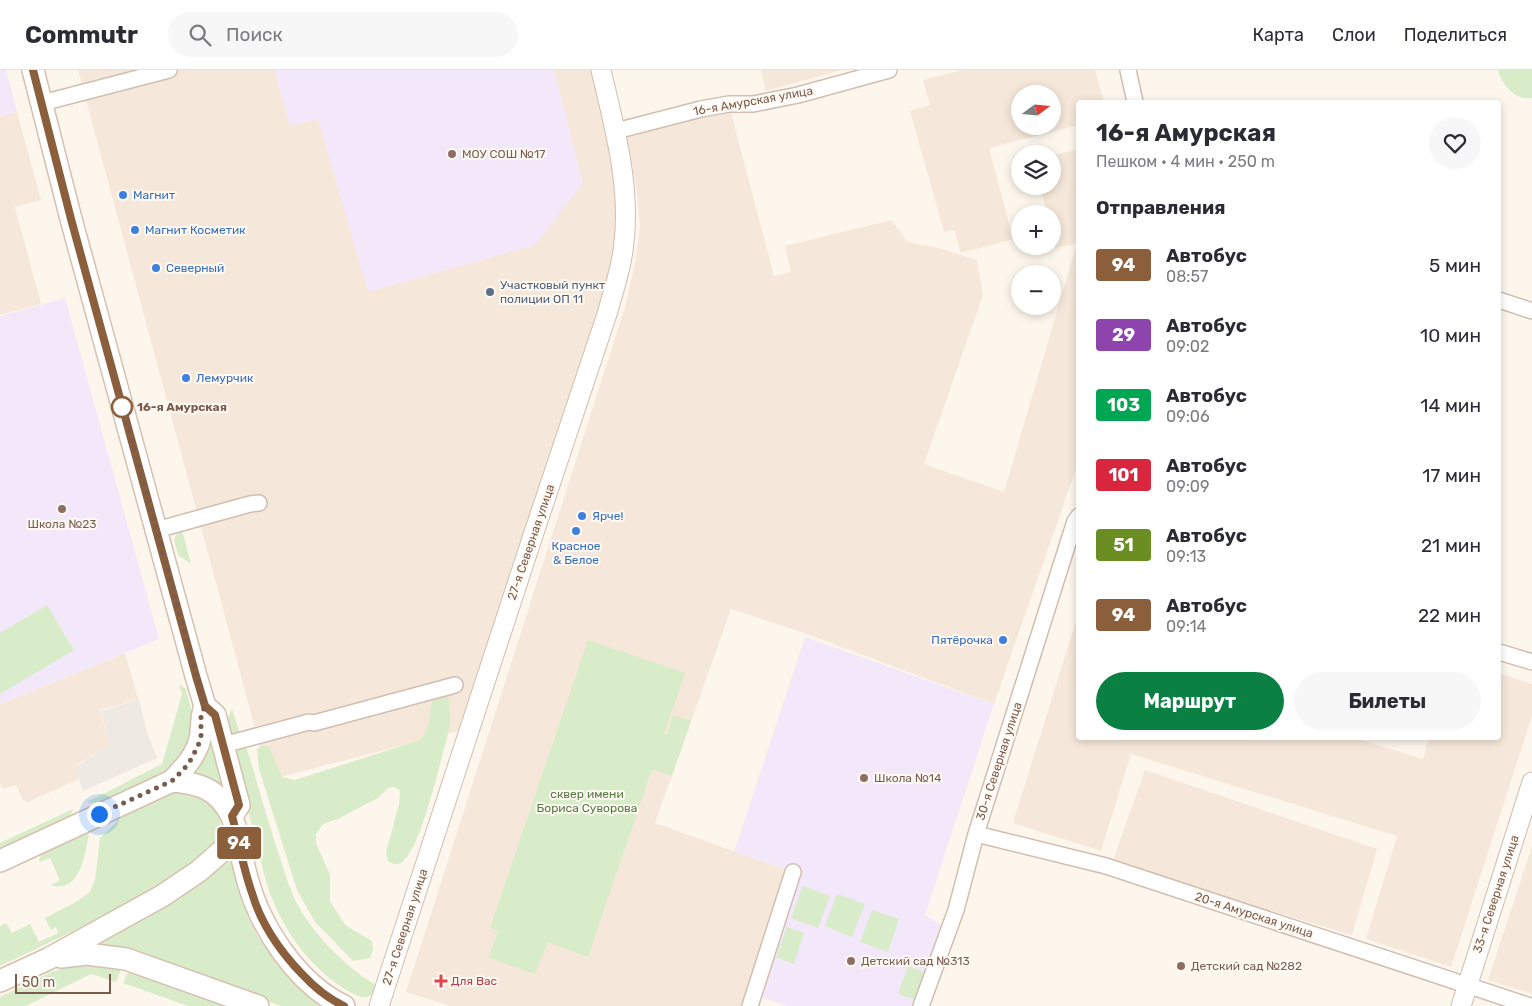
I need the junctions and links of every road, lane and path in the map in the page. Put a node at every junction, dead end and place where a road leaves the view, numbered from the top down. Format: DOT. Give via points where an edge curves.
graph roads {
  1 [pos="34,70"];
  2 [pos="169,70"];
  3 [pos="601,70"];
  4 [pos="889,70"];
  5 [pos="1128,70"];
  6 [pos="1135,100"];
  7 [pos="42,103"];
  8 [pos="616,131"];
  9 [pos="1501,301"];
  10 [pos="1532,311"];
  11 [pos="259,503"];
  12 [pos="1076,526"];
  13 [pos="156,530"];
  14 [pos="1501,653"];
  15 [pos="1532,662"];
  16 [pos="456,685"];
  17 [pos="205,706"];
  18 [pos="223,746"];
  19 [pos="172,781"];
  20 [pos="1532,782"];
  21 [pos="233,821"];
  22 [pos="976,834"];
  23 [pos="0,861"];
  24 [pos="793,872"];
  25 [pos="48,959"];
  26 [pos="0,981"];
  27 [pos="1467,986"];
  28 [pos="258,1006"];
  29 [pos="344,1006"];
  30 [pos="379,1006"];
  31 [pos="750,1006"];
  32 [pos="921,1006"];
  33 [pos="1461,1006"];
  34 [pos="1530,1006"];
  1 -- 7 [label="main road"];
  2 -- 7 [label="street"];
  3 -- 8 [label="street, 27-я Северная улица"];
  4 -- 8 [label="street, 16-я Амурская улица" via="798,95 701,109"];
  5 -- 6 [label="street"];
  7 -- 13 [label="main road"];
  8 -- 30 [label="street, 27-я Северная улица" via="626,210 617,280"];
  9 -- 10 [label="street"];
  11 -- 13 [label="street"];
  12 -- 22 [label="street, 30-я Северная улица"];
  13 -- 17 [label="main road"];
  14 -- 15 [label="street"];
  16 -- 18 [label="street"];
  17 -- 18 [label="main road" via="215,715"];
  17 -- 19 [label="main road" via="196,750"];
  18 -- 21 [label="main road" via="239,805"];
  19 -- 21 [label="main road" via="205,787 219,799"];
  19 -- 23 [label="main road"];
  20 -- 27 [label="street, 33-я Северная улица"];
  21 -- 25 [label="main road" via="229,843 199,871 155,900"];
  21 -- 29 [label="main road" via="252,895 266,927 312,984"];
  22 -- 27 [label="street, 20-я Амурская улица" via="1106,866"];
  22 -- 32 [label="street, 30-я Северная улица" via="956,910"];
  24 -- 31 [label="street"];
  25 -- 26 [label="main road"];
  25 -- 28 [label="main road" via="87,954 126,960"];
  27 -- 33 [label="street, 33-я Северная улица"];
  27 -- 34 [label="street, 20-я Амурская улица"];
}
